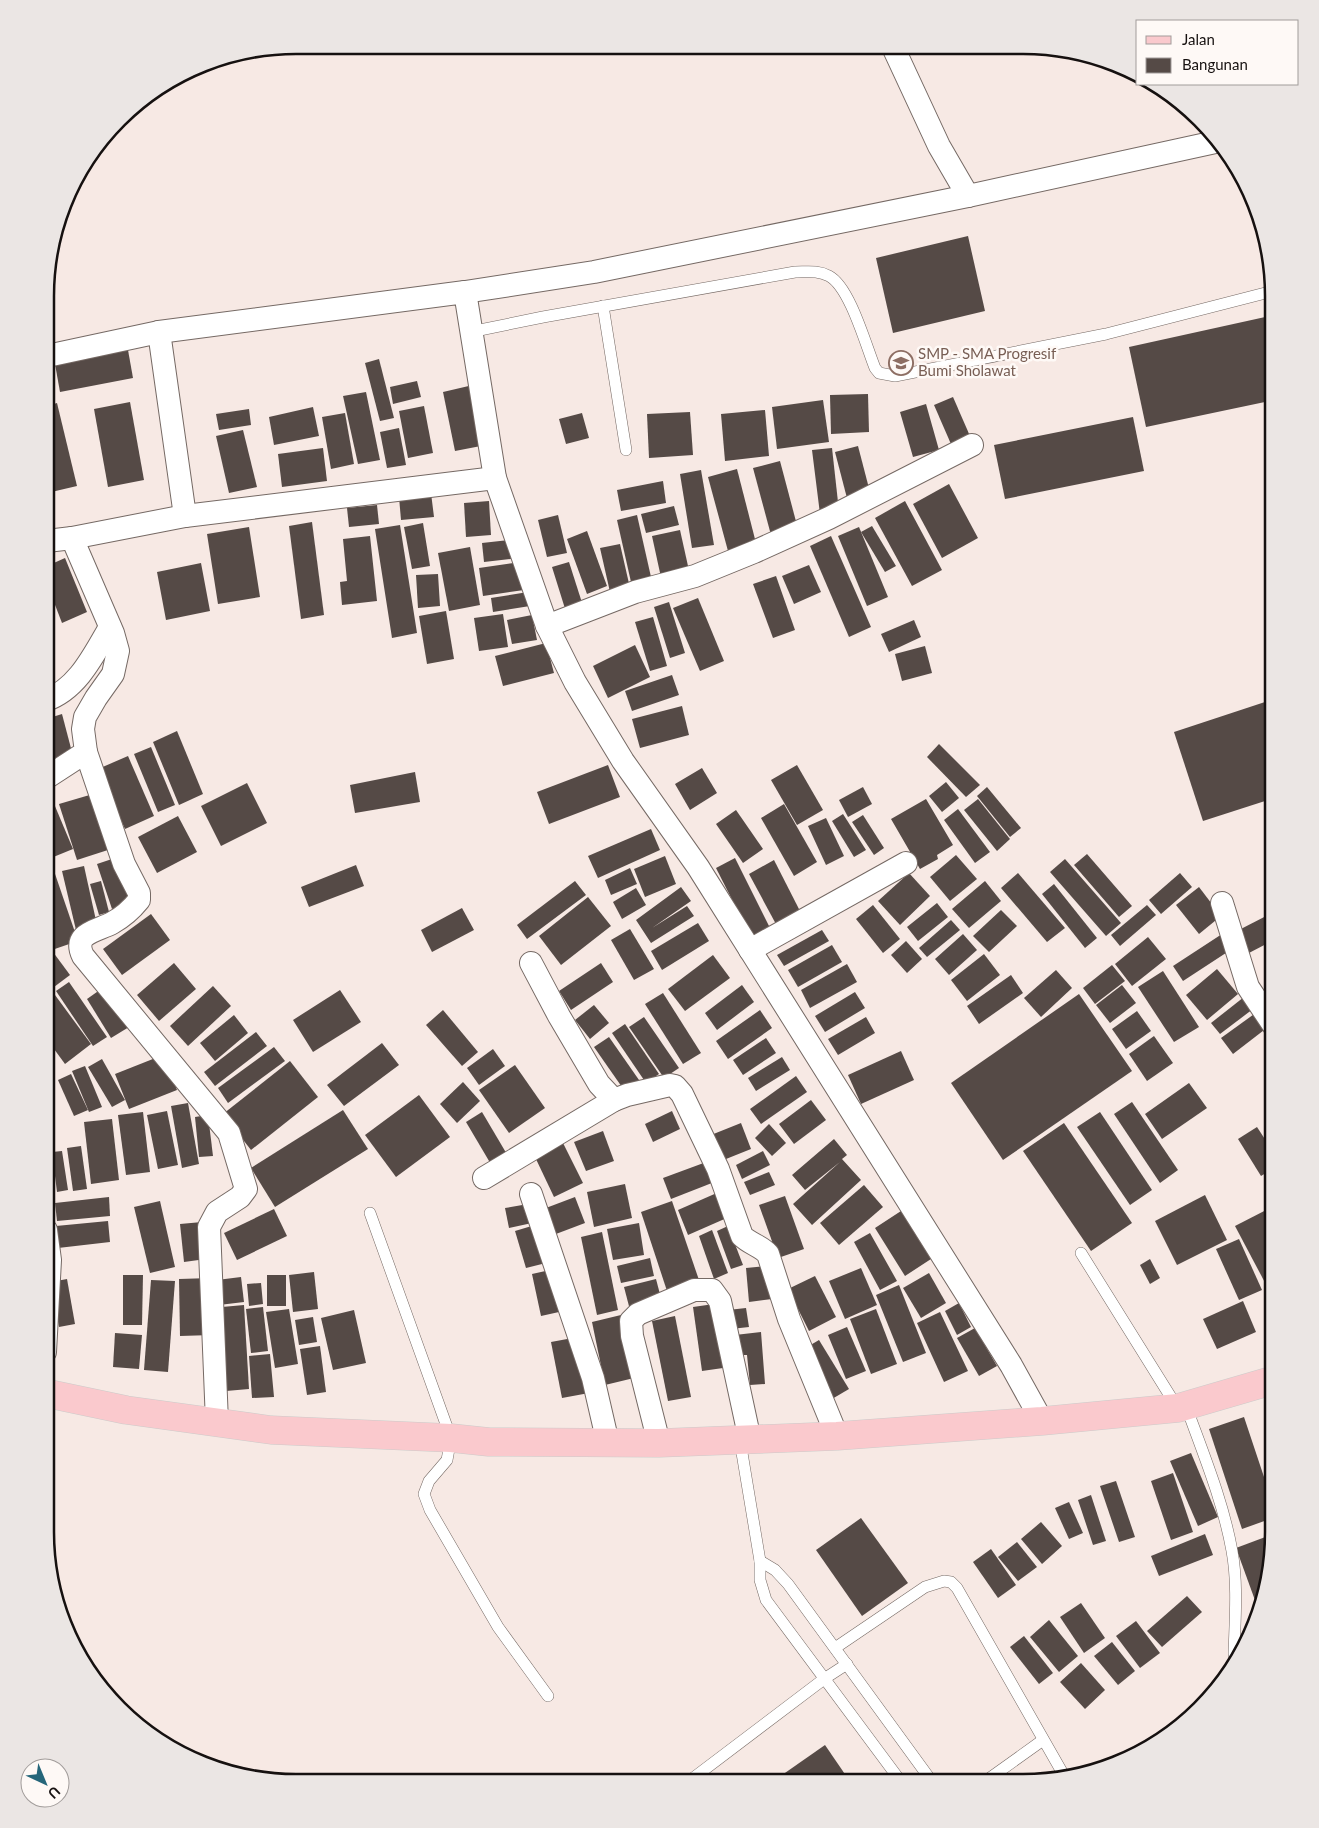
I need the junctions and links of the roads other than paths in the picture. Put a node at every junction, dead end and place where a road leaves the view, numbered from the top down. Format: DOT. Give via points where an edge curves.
graph roads {
  1 [pos="896,54"];
  2 [pos="1210,143"];
  3 [pos="968,196"];
  4 [pos="465,292"];
  5 [pos="1265,293"];
  6 [pos="603,306"];
  7 [pos="159,332"];
  8 [pos="470,332"];
  9 [pos="54,354"];
  10 [pos="972,444"];
  11 [pos="626,450"];
  12 [pos="495,478"];
  13 [pos="185,516"];
  14 [pos="72,538"];
  15 [pos="54,540"];
  16 [pos="547,626"];
  17 [pos="114,637"];
  18 [pos="54,696"];
  19 [pos="86,752"];
  20 [pos="54,773"];
  21 [pos="906,863"];
  22 [pos="1222,902"];
  23 [pos="750,950"];
  24 [pos="531,963"];
  25 [pos="1265,1012"];
  26 [pos="614,1100"];
  27 [pos="484,1178"];
  28 [pos="531,1194"];
  29 [pos="370,1213"];
  30 [pos="1081,1254"];
  31 [pos="1265,1383"];
  32 [pos="54,1395"];
  33 [pos="1182,1407"];
  34 [pos="1042,1421"];
  35 [pos="217,1422"];
  36 [pos="837,1436"];
  37 [pos="451,1438"];
  38 [pos="745,1441"];
  39 [pos="608,1443"];
  40 [pos="659,1443"];
  41 [pos="760,1561"];
  42 [pos="835,1648"];
  43 [pos="1234,1651"];
  44 [pos="847,1664"];
  45 [pos="824,1679"];
  46 [pos="548,1696"];
  47 [pos="1043,1740"];
  48 [pos="1061,1771"];
  49 [pos="699,1774"];
  50 [pos="895,1774"];
  51 [pos="926,1774"];
  52 [pos="996,1774"];
  1 -- 3 [label="street" via="939,146"];
  2 -- 3 [label="street"];
  3 -- 4 [label="street" via="594,272"];
  4 -- 7 [label="street"];
  4 -- 8 [label="street"];
  5 -- 6 [label="lane" via="1106,334 895,376 879,373 875,368 851,304 841,287 831,277 816,271"];
  6 -- 8 [label="lane"];
  6 -- 11 [label="lane"];
  7 -- 9 [label="street"];
  7 -- 13 [label="street"];
  8 -- 12 [label="street"];
  10 -- 16 [label="street" via="754,552 695,576 635,592"];
  12 -- 13 [label="street"];
  12 -- 16 [label="street"];
  13 -- 14 [label="street"];
  14 -- 15 [label="street"];
  14 -- 17 [label="street"];
  16 -- 23 [label="street" via="575,682 623,761 698,867"];
  17 -- 18 [label="street" via="66,690"];
  17 -- 19 [label="street" via="113,674 85,717"];
  19 -- 20 [label="street"];
  19 -- 35 [label="street" via="139,900 129,912 88,934 81,941 80,950 229,1133 246,1189 240,1197 217,1212 210,1226"];
  21 -- 23 [label="street"];
  22 -- 25 [label="street" via="1248,987"];
  23 -- 34 [label="street" via="1011,1365"];
  24 -- 26 [label="street" via="599,1084"];
  26 -- 27 [label="street"];
  26 -- 36 [label="street" via="670,1084 682,1094 718,1169 742,1236 768,1254 789,1320"];
  28 -- 39 [label="street" via="593,1378"];
  29 -- 37 [label="lane"];
  30 -- 33 [label="lane"];
  31 -- 33 [label="main road"];
  32 -- 35 [label="main road" via="126,1410"];
  33 -- 34 [label="main road"];
  33 -- 43 [label="lane" via="1217,1493 1232,1551"];
  34 -- 36 [label="main road"];
  35 -- 37 [label="main road" via="271,1430"];
  36 -- 38 [label="main road"];
  37 -- 39 [label="main road" via="490,1442"];
  37 -- 46 [label="lane" via="448,1460 429,1481 424,1494 430,1510 498,1627"];
  38 -- 40 [label="main road"];
  38 -- 40 [label="street" via="720,1301 712,1290 694,1290 638,1314 631,1321"];
  38 -- 41 [label="lane"];
  39 -- 40 [label="main road"];
  41 -- 42 [label="lane" via="775,1570 788,1584"];
  41 -- 45 [label="lane" via="760,1580 766,1600"];
  42 -- 44 [label="lane"];
  42 -- 47 [label="lane" via="925,1587 950,1582 958,1588"];
  44 -- 45 [label="lane"];
  44 -- 51 [label="lane"];
  45 -- 49 [label="lane"];
  45 -- 50 [label="lane"];
  47 -- 48 [label="lane"];
  47 -- 52 [label="lane"];
}
